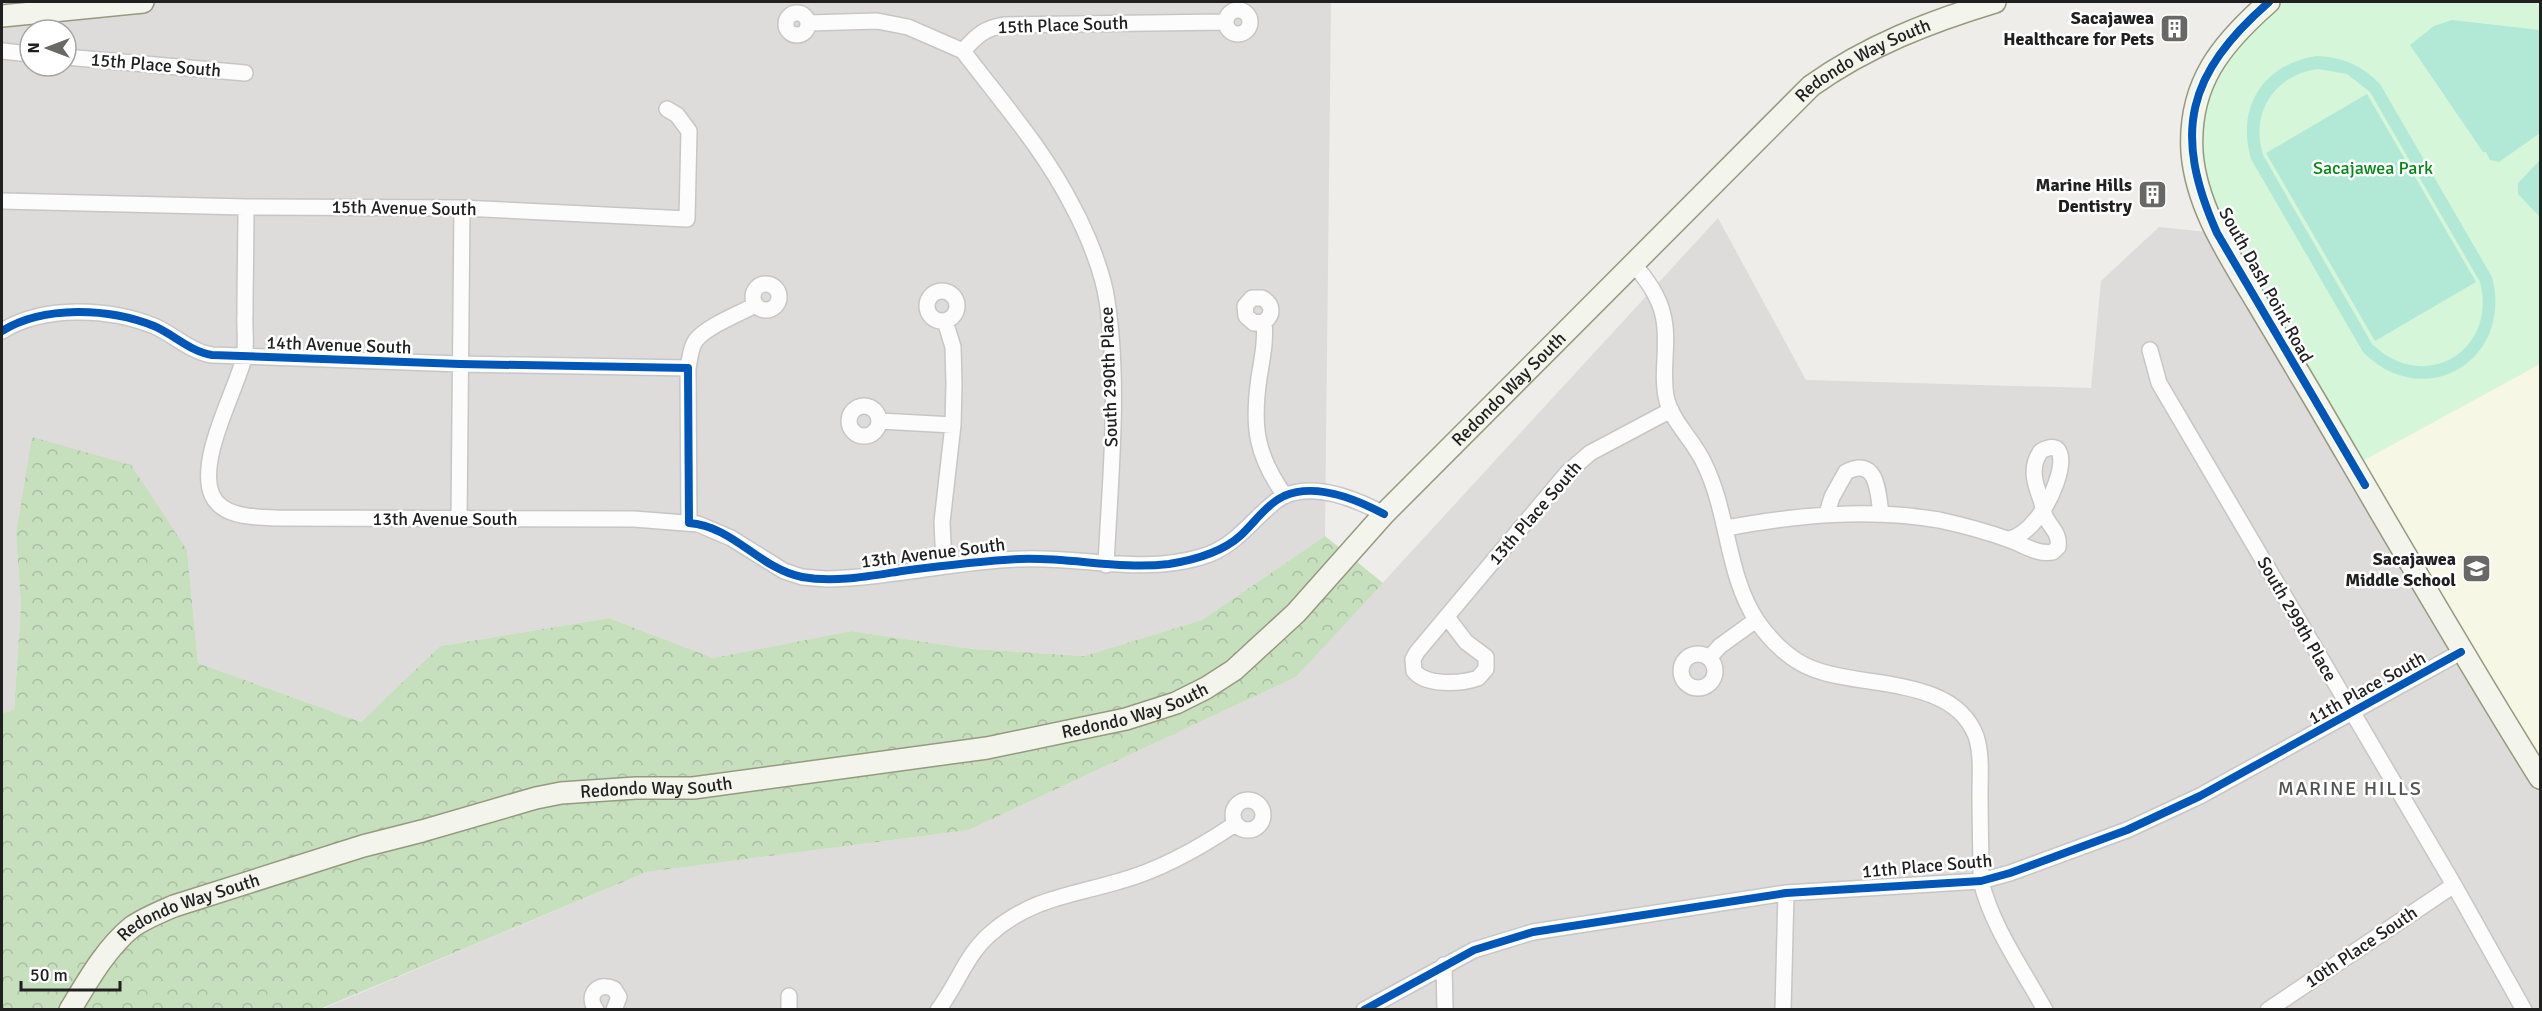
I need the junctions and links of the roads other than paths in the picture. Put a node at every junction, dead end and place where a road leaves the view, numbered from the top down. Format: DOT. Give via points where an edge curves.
graph roads {
  1 [pos="143,2"];
  2 [pos="1995,2"];
  3 [pos="2269,2"];
  4 [pos="2,16"];
  5 [pos="1226,22"];
  6 [pos="808,23"];
  7 [pos="2,51"];
  8 [pos="963,51"];
  9 [pos="18,53"];
  10 [pos="78,58"];
  11 [pos="245,73"];
  12 [pos="667,109"];
  13 [pos="2,201"];
  14 [pos="246,207"];
  15 [pos="462,208"];
  16 [pos="1635,264"];
  17 [pos="755,305"];
  18 [pos="945,321"];
  19 [pos="1264,322"];
  20 [pos="2,331"];
  21 [pos="2150,350"];
  22 [pos="244,357"];
  23 [pos="460,364"];
  24 [pos="688,368"];
  25 [pos="1671,410"];
  26 [pos="880,421"];
  27 [pos="953,425"];
  28 [pos="1285,496"];
  29 [pos="1827,513"];
  30 [pos="1384,514"];
  31 [pos="1881,514"];
  32 [pos="459,519"];
  33 [pos="689,523"];
  34 [pos="1726,528"];
  35 [pos="2009,539"];
  36 [pos="944,565"];
  37 [pos="1106,565"];
  38 [pos="1447,617"];
  39 [pos="1756,620"];
  40 [pos="2462,652"];
  41 [pos="1709,658"];
  42 [pos="2353,714"];
  43 [pos="2541,778"];
  44 [pos="1235,824"];
  45 [pos="1981,881"];
  46 [pos="2454,885"];
  47 [pos="1786,893"];
  48 [pos="1444,964"];
  49 [pos="70,1010"];
  50 [pos="596,1010"];
  51 [pos="614,1010"];
  52 [pos="938,1010"];
  53 [pos="1365,1010"];
  54 [pos="1445,1010"];
  55 [pos="1784,1010"];
  56 [pos="2045,1010"];
  57 [pos="2268,1010"];
  58 [pos="2524,1010"];
  1 -- 4 [label="street"];
  2 -- 16 [label="street, Redondo Way South" via="1872,47 1819,80"];
  3 -- 40 [label="street, South Dash Point Road" via="2228,42 2199,89 2192,136 2206,210"];
  5 -- 8 [label="street, 15th Place South" via="1005,25 988,27"];
  6 -- 8 [label="street" via="877,21 909,27"];
  7 -- 9 [label="street"];
  8 -- 37 [label="street, South 290th Place" via="1052,169 1074,207 1107,300 1112,360 1112,451"];
  10 -- 11 [label="street, 15th Place South"];
  12 -- 15 [label="street, 15th Avenue South" via="689,131 687,219"];
  13 -- 14 [label="street, 15th Avenue South"];
  14 -- 15 [label="street, 15th Avenue South"];
  14 -- 22 [label="street"];
  15 -- 23 [label="street"];
  16 -- 25 [label="street" via="1664,316 1666,394"];
  16 -- 30 [label="street, Redondo Way South"];
  17 -- 24 [label="street" via="697,339"];
  18 -- 27 [label="street" via="953,347"];
  19 -- 28 [label="street" via="1257,392 1258,447 1268,472"];
  20 -- 22 [label="street, 14th Avenue South" via="44,315 105,315 154,326 203,353"];
  21 -- 42 [label="street, South 299th Place" via="2159,383"];
  22 -- 23 [label="street, 14th Avenue South"];
  22 -- 32 [label="street, 13th Avenue South" via="210,464 211,490 222,507 241,515 277,518"];
  23 -- 24 [label="street, 14th Avenue South"];
  23 -- 32 [label="street"];
  24 -- 33 [label="street"];
  25 -- 34 [label="street" via="1704,462"];
  25 -- 38 [label="street, 13th Place South" via="1579,461"];
  26 -- 27 [label="street"];
  27 -- 36 [label="street" via="944,498"];
  28 -- 30 [label="street" via="1308,492 1333,494"];
  28 -- 37 [label="street, 13th Avenue South" via="1238,537 1214,552 1170,563"];
  29 -- 31 [label="street"];
  29 -- 31 [label="street" via="1846,472 1861,468 1869,470 1874,479"];
  29 -- 34 [label="street"];
  30 -- 49 [label="street, Redondo Way South" via="1268,641 1234,670 1176,703 1086,729 987,748 693,788 561,793 363,846 148,917 123,935"];
  31 -- 35 [label="street" via="1941,521"];
  32 -- 33 [label="street, 13th Avenue South" via="634,519"];
  33 -- 36 [label="street, 13th Avenue South" via="721,532 775,567 802,577 844,579"];
  34 -- 39 [label="street" via="1741,589"];
  35 -- 35 [label="street" via="2026,532 2043,509 2059,538 2056,551 2044,553"];
  36 -- 37 [label="street, 13th Avenue South" via="1037,559"];
  38 -- 38 [label="street, 13th Place South" via="1414,656 1414,671 1431,680 1468,681 1480,677 1486,669 1486,657 1466,642"];
  39 -- 41 [label="street"];
  39 -- 45 [label="street" via="1781,648 1808,667 1929,693 1954,707 1970,724 1980,764"];
  40 -- 42 [label="street, 11th Place South"];
  40 -- 43 [label="street, South Dash Point Road"];
  42 -- 45 [label="street, 11th Place South" via="2200,796 2127,830"];
  42 -- 46 [label="street, South 299th Place"];
  44 -- 52 [label="street" via="1123,881 1034,904 1018,912 979,945"];
  45 -- 47 [label="street, 11th Place South"];
  45 -- 56 [label="street" via="1996,921"];
  46 -- 57 [label="street, 10th Place South"];
  46 -- 58 [label="street, South 299th Place"];
  47 -- 48 [label="street, 11th Place South" via="1533,932 1474,950"];
  47 -- 55 [label="street"];
  48 -- 53 [label="street, 11th Place South"];
  48 -- 54 [label="street"];
  50 -- 51 [label="street" via="592,995 605,986 617,993 619,1002"];
}
